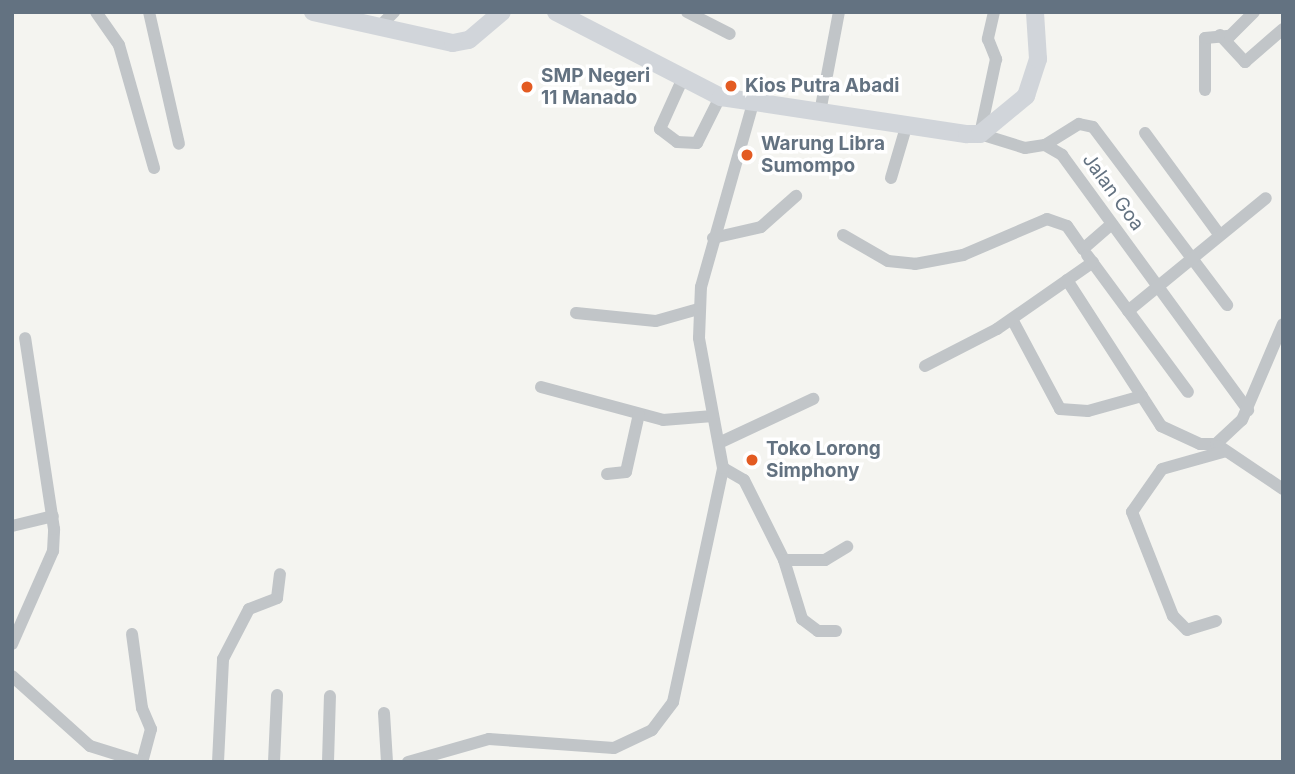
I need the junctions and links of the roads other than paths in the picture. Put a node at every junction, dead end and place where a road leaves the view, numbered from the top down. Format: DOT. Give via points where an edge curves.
graph roads {
  1 [pos="96,12"];
  2 [pos="149,12"];
  3 [pos="313,12"];
  4 [pos="502,12"];
  5 [pos="556,12"];
  6 [pos="687,12"];
  7 [pos="839,12"];
  8 [pos="994,12"];
  9 [pos="1035,12"];
  10 [pos="1254,12"];
  11 [pos="388,18"];
  12 [pos="1283,29"];
  13 [pos="730,34"];
  14 [pos="1219,34"];
  15 [pos="683,78"];
  16 [pos="1205,90"];
  17 [pos="720,97"];
  18 [pos="754,100"];
  19 [pos="821,107"];
  20 [pos="907,124"];
  21 [pos="1145,133"];
  22 [pos="981,134"];
  23 [pos="179,144"];
  24 [pos="1045,145"];
  25 [pos="154,168"];
  26 [pos="891,178"];
  27 [pos="796,196"];
  28 [pos="1266,198"];
  29 [pos="1112,223"];
  30 [pos="1219,234"];
  31 [pos="843,235"];
  32 [pos="713,238"];
  33 [pos="1083,249"];
  34 [pos="1193,258"];
  35 [pos="1093,262"];
  36 [pos="1067,280"];
  37 [pos="1160,288"];
  38 [pos="1227,305"];
  39 [pos="698,309"];
  40 [pos="1128,311"];
  41 [pos="576,313"];
  42 [pos="1012,318"];
  43 [pos="1283,324"];
  44 [pos="25,338"];
  45 [pos="925,366"];
  46 [pos="541,387"];
  47 [pos="1188,392"];
  48 [pos="1142,396"];
  49 [pos="813,399"];
  50 [pos="1248,410"];
  51 [pos="639,414"];
  52 [pos="713,416"];
  53 [pos="720,442"];
  54 [pos="1221,448"];
  55 [pos="723,468"];
  56 [pos="607,474"];
  57 [pos="1283,489"];
  58 [pos="53,516"];
  59 [pos="12,526"];
  60 [pos="847,547"];
  61 [pos="784,560"];
  62 [pos="280,574"];
  63 [pos="1216,621"];
  64 [pos="836,631"];
  65 [pos="132,634"];
  66 [pos="12,644"];
  67 [pos="12,676"];
  68 [pos="277,695"];
  69 [pos="330,696"];
  70 [pos="384,713"];
  71 [pos="142,762"];
  72 [pos="218,762"];
  73 [pos="274,762"];
  74 [pos="328,762"];
  75 [pos="387,762"];
  76 [pos="408,762"];
  1 -- 25 [label="street" via="119,45"];
  2 -- 23 [label="street"];
  3 -- 11 [label="street"];
  4 -- 11 [label="street" via="469,40 453,43"];
  5 -- 15 [label="street"];
  6 -- 13 [label="street"];
  7 -- 19 [label="street"];
  8 -- 22 [label="street" via="988,39 996,59"];
  9 -- 22 [label="street" via="1038,60 1026,96"];
  10 -- 14 [label="street" via="1232,35"];
  12 -- 14 [label="street" via="1245,62"];
  14 -- 16 [label="street" via="1205,38"];
  15 -- 17 [label="street"];
  15 -- 17 [label="street" via="660,128 677,142 697,143"];
  17 -- 18 [label="street"];
  18 -- 19 [label="street"];
  18 -- 32 [label="street"];
  19 -- 20 [label="street"];
  20 -- 22 [label="street"];
  20 -- 26 [label="street"];
  21 -- 30 [label="street"];
  22 -- 24 [label="street" via="1025,148"];
  24 -- 29 [label="street, Jalan Goa" via="1062,155"];
  24 -- 34 [label="street" via="1079,124 1093,127"];
  27 -- 32 [label="street" via="761,227"];
  28 -- 30 [label="street"];
  29 -- 33 [label="street"];
  29 -- 37 [label="street, Jalan Goa"];
  30 -- 34 [label="street"];
  31 -- 33 [label="street" via="888,261 915,264 964,256 1026,224 1058,220"];
  32 -- 39 [label="street"];
  33 -- 35 [label="street"];
  34 -- 37 [label="street"];
  34 -- 38 [label="street"];
  35 -- 36 [label="street"];
  35 -- 40 [label="street"];
  36 -- 42 [label="street"];
  36 -- 48 [label="street"];
  37 -- 40 [label="street"];
  37 -- 50 [label="street, Jalan Goa"];
  39 -- 41 [label="street" via="656,321"];
  39 -- 52 [label="street"];
  40 -- 47 [label="street"];
  42 -- 45 [label="street"];
  42 -- 48 [label="street" via="1060,409 1088,411"];
  43 -- 50 [label="street"];
  44 -- 58 [label="street"];
  46 -- 51 [label="street"];
  48 -- 54 [label="street" via="1171,435"];
  49 -- 53 [label="street"];
  50 -- 54 [label="street"];
  51 -- 52 [label="street" via="682,422"];
  51 -- 56 [label="street" via="626,472"];
  52 -- 53 [label="street"];
  53 -- 55 [label="street"];
  54 -- 57 [label="street"];
  54 -- 63 [label="street" via="1162,470 1132,512 1172,616 1187,630"];
  55 -- 61 [label="street" via="744,480"];
  55 -- 76 [label="street" via="681,684 652,730 614,748 489,739"];
  58 -- 59 [label="street"];
  58 -- 66 [label="street" via="53,551"];
  60 -- 61 [label="street" via="825,560"];
  61 -- 64 [label="street" via="802,619 818,631"];
  62 -- 72 [label="street" via="277,598 249,609 223,659"];
  65 -- 71 [label="street" via="142,708 151,729"];
  67 -- 71 [label="street" via="90,746"];
  68 -- 73 [label="street"];
  69 -- 74 [label="street"];
  70 -- 75 [label="street"];
}
